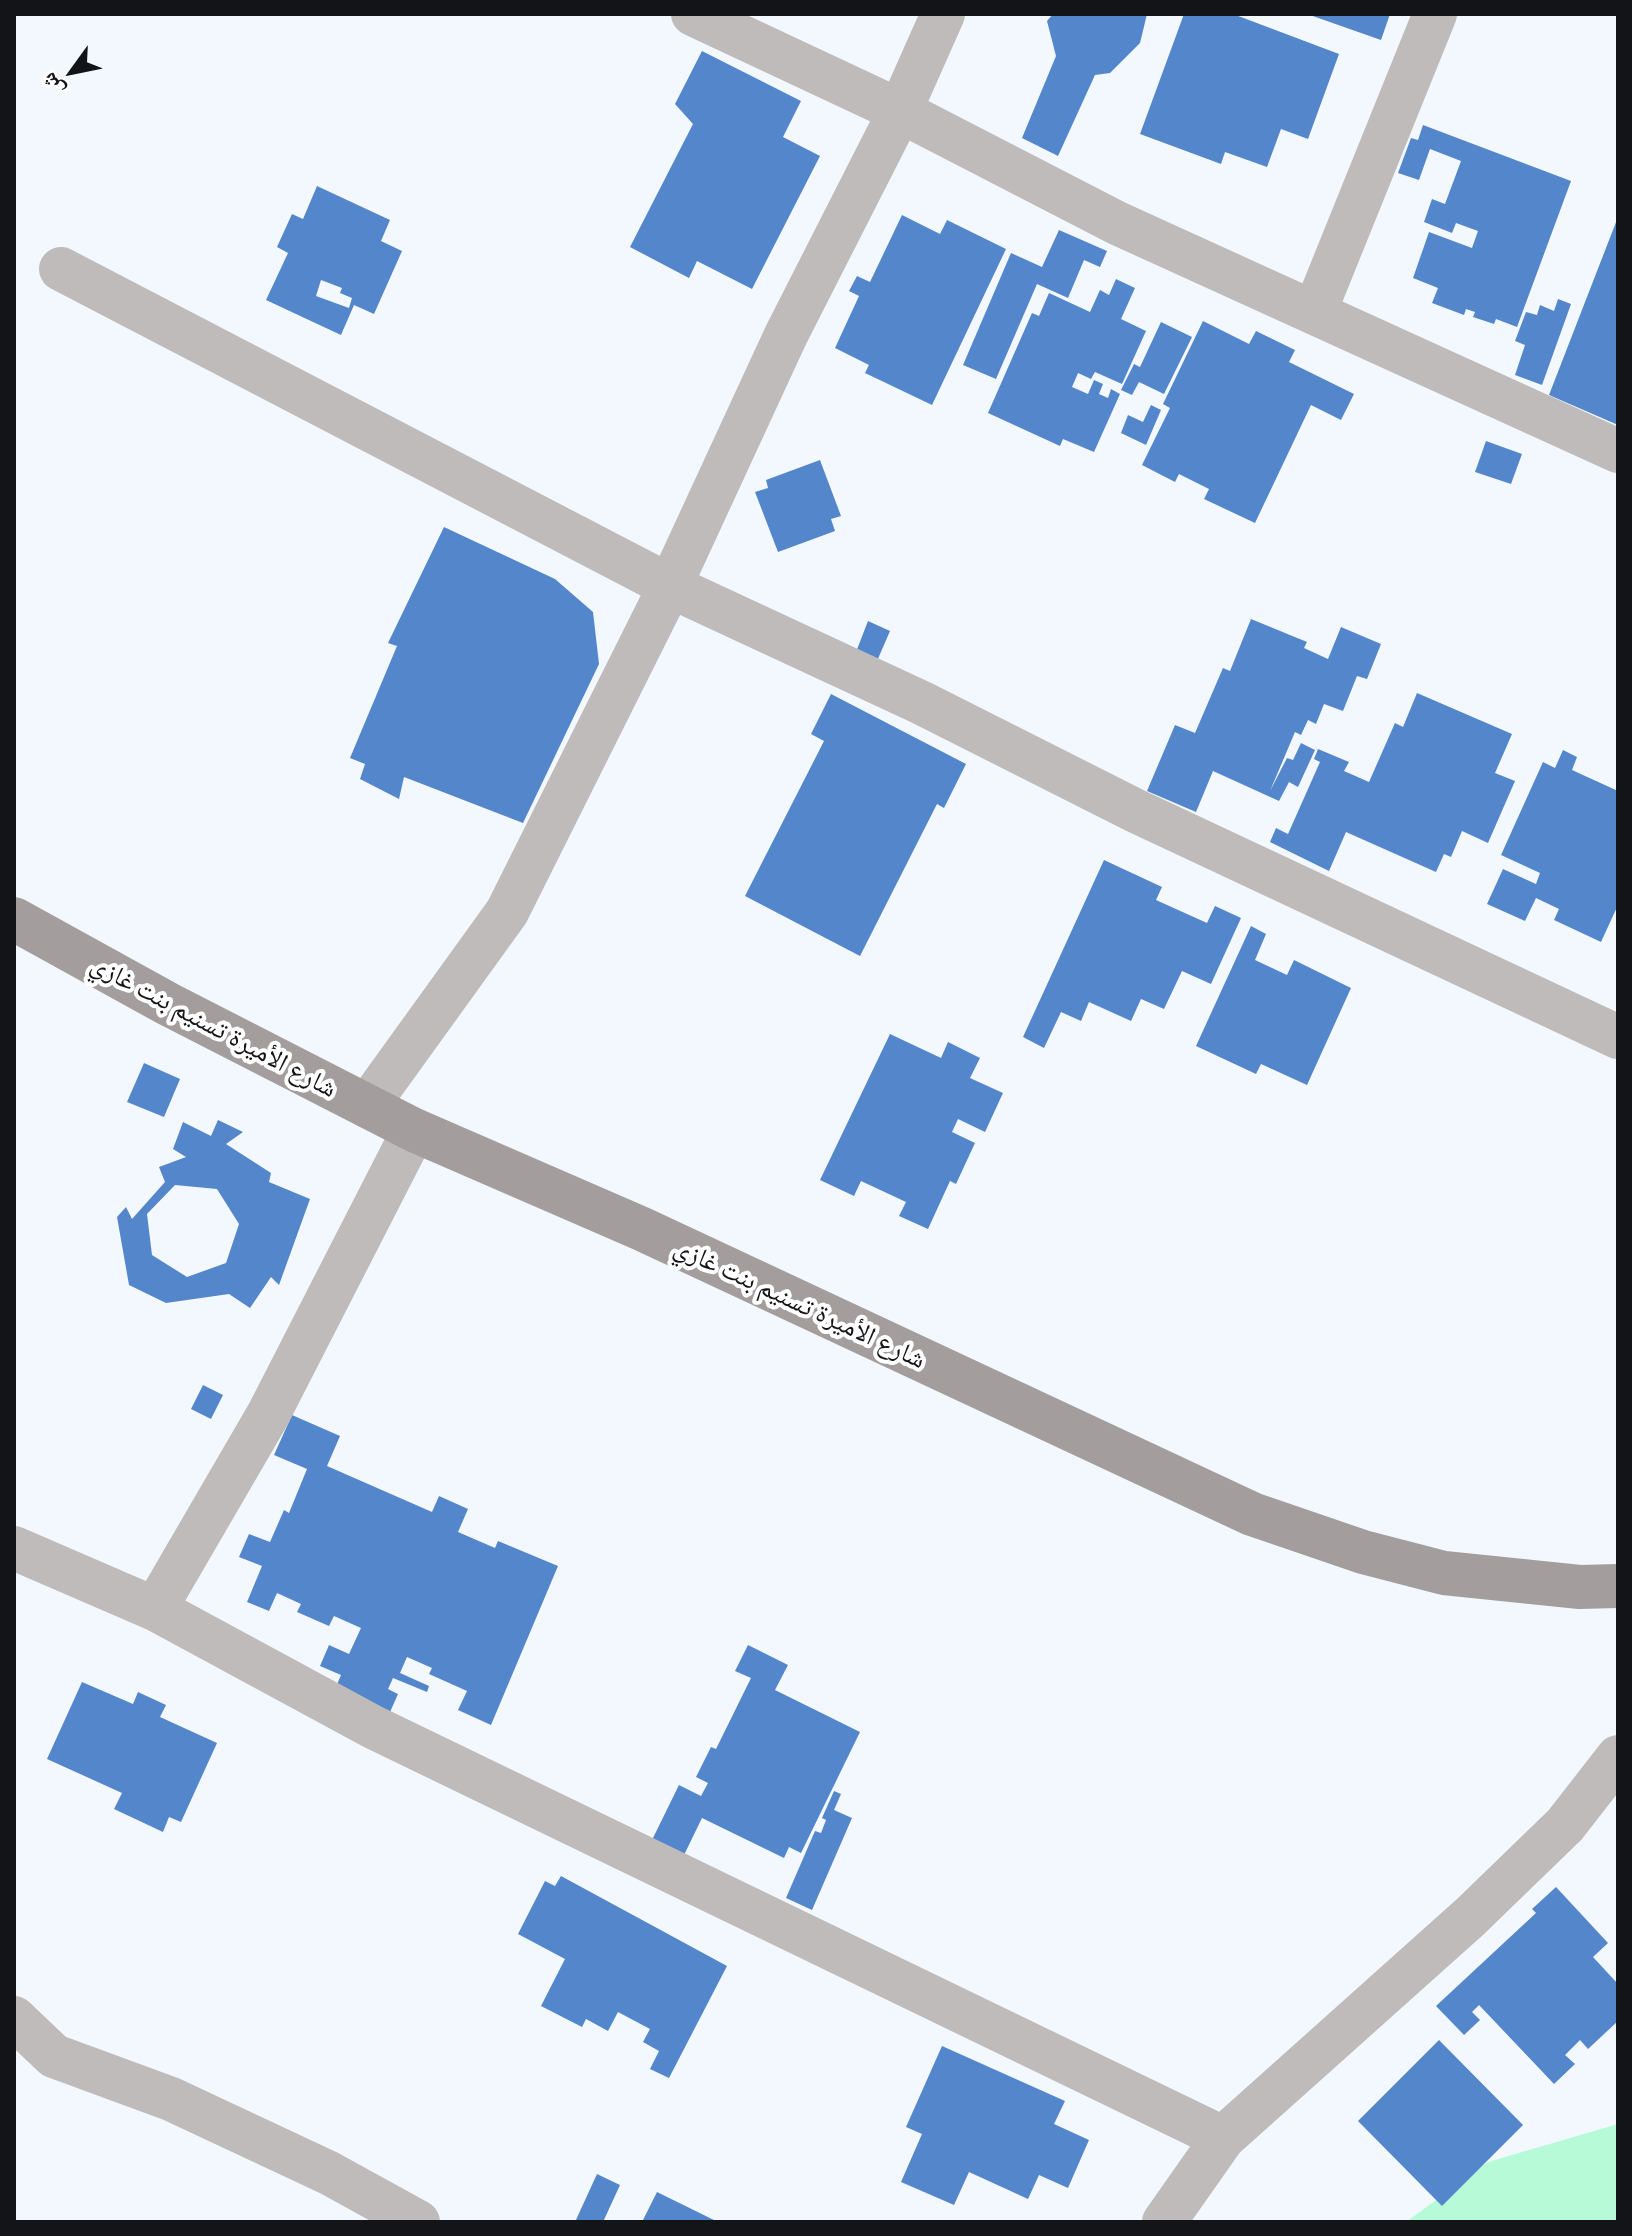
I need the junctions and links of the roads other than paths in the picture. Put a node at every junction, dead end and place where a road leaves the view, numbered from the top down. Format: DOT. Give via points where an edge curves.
graph roads {
  1 [pos="693,14"];
  2 [pos="943,14"];
  3 [pos="1435,14"];
  4 [pos="900,111"];
  5 [pos="61,269"];
  6 [pos="1315,311"];
  7 [pos="1618,451"];
  8 [pos="670,586"];
  9 [pos="14,919"];
  10 [pos="1618,1037"];
  11 [pos="367,1106"];
  12 [pos="414,1130"];
  13 [pos="14,1548"];
  14 [pos="1618,1586"];
  15 [pos="155,1609"];
  16 [pos="1618,1757"];
  17 [pos="14,2018"];
  18 [pos="1223,2138"];
  19 [pos="418,2222"];
  20 [pos="1164,2222"];
  1 -- 4 [label="street"];
  2 -- 4 [label="street"];
  3 -- 6 [label="street"];
  4 -- 6 [label="street" via="1117,223"];
  4 -- 8 [label="street" via="786,335"];
  5 -- 8 [label="street"];
  6 -- 7 [label="street"];
  8 -- 10 [label="street"];
  8 -- 11 [label="street" via="507,912"];
  9 -- 11 [label="main road, شارع الأميرة تسنيم بنت غازي"];
  11 -- 12 [label="main road, شارع الأميرة تسنيم بنت غازي"];
  12 -- 14 [label="main road, شارع الأميرة تسنيم بنت غازي" via="642,1229 1252,1514 1444,1573"];
  12 -- 15 [label="street" via="269,1413"];
  13 -- 15 [label="street"];
  15 -- 18 [label="street" via="373,1727"];
  16 -- 18 [label="street" via="1565,1825 1470,1917"];
  17 -- 19 [label="street" via="54,2056 171,2099 329,2173"];
  18 -- 20 [label="street"];
}
